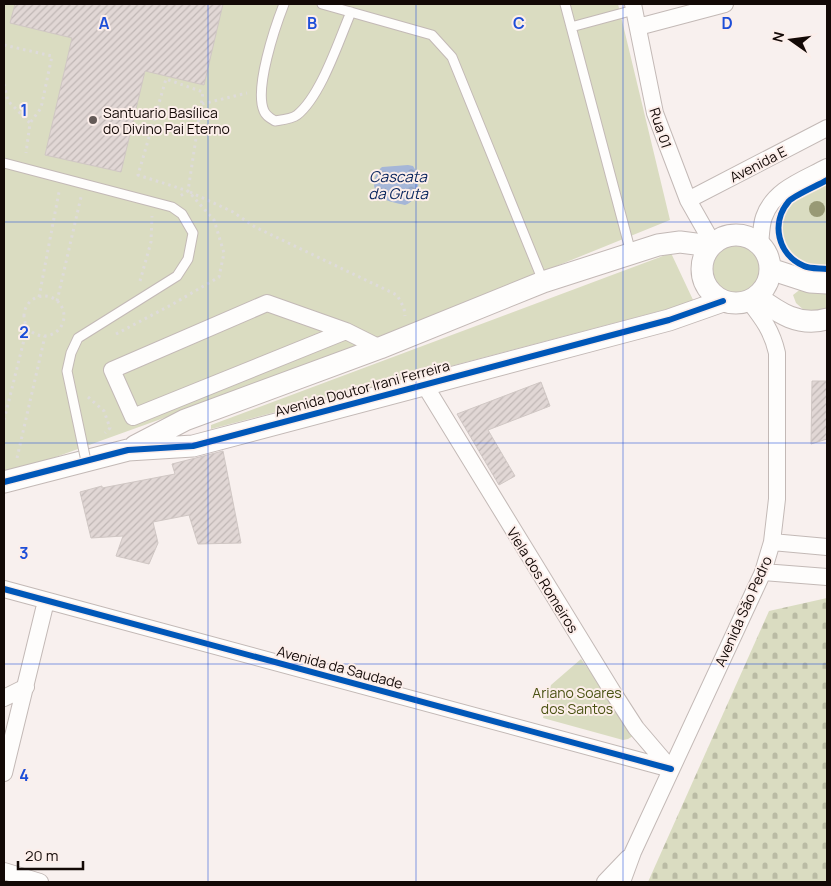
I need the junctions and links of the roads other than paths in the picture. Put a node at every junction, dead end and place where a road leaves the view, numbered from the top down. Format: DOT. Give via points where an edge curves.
graph roads {
  1 [pos="284,4"];
  2 [pos="322,4"];
  3 [pos="565,4"];
  4 [pos="725,4"];
  5 [pos="633,7"];
  6 [pos="351,12"];
  7 [pos="571,27"];
  8 [pos="638,27"];
  9 [pos="827,128"];
  10 [pos="4,163"];
  11 [pos="827,167"];
  12 [pos="688,200"];
  13 [pos="760,244"];
  14 [pos="712,245"];
  15 [pos="631,253"];
  16 [pos="770,269"];
  17 [pos="543,282"];
  18 [pos="827,282"];
  19 [pos="753,299"];
  20 [pos="723,301"];
  21 [pos="827,318"];
  22 [pos="346,331"];
  23 [pos="380,348"];
  24 [pos="424,384"];
  25 [pos="128,450"];
  26 [pos="86,461"];
  27 [pos="12,480"];
  28 [pos="772,542"];
  29 [pos="827,547"];
  30 [pos="763,572"];
  31 [pos="827,577"];
  32 [pos="4,589"];
  33 [pos="46,601"];
  34 [pos="26,686"];
  35 [pos="4,698"];
  36 [pos="671,769"];
  37 [pos="4,773"];
  38 [pos="633,852"];
  39 [pos="4,871"];
  40 [pos="40,882"];
  41 [pos="605,882"];
  42 [pos="622,882"];
  1 -- 6 [label="lane" via="272,35 262,89 263,109 275,122 296,116 309,101"];
  2 -- 6 [label="lane"];
  3 -- 7 [label="lane"];
  4 -- 8 [label="street"];
  5 -- 7 [label="lane"];
  5 -- 8 [label="street, Rua 01"];
  6 -- 17 [label="lane" via="432,35 452,57"];
  7 -- 15 [label="lane"];
  8 -- 12 [label="street, Rua 01" via="655,113"];
  9 -- 12 [label="street, Avenida E"];
  10 -- 26 [label="lane, bridge" via="172,207 182,214 193,233 188,259 178,276 78,338 67,371"];
  11 -- 13 [label="street" via="785,189 773,200 764,218"];
  12 -- 14 [label="street, Rua 01"];
  13 -- 14 [label="street" via="737,235 724,237"];
  13 -- 16 [label="street" via="768,256"];
  14 -- 15 [label="street, Avenida Doutor Irani Ferreira" via="680,242"];
  14 -- 20 [label="street" via="704,258 702,270 712,294"];
  15 -- 17 [label="street, Avenida Doutor Irani Ferreira"];
  16 -- 18 [label="street" via="810,282"];
  16 -- 19 [label="street" via="767,284"];
  17 -- 23 [label="street, Avenida Doutor Irani Ferreira"];
  19 -- 20 [label="street" via="732,304"];
  19 -- 21 [label="street" via="798,320 815,322"];
  19 -- 28 [label="street, Avenida São Pedro" via="773,335 777,353 777,499"];
  20 -- 24 [label="street, Avenida Doutor Irani Ferreira" via="669,320"];
  22 -- 22 [label="street" via="267,303 112,370 134,417"];
  22 -- 23 [label="street"];
  23 -- 25 [label="street, Avenida Doutor Irani Ferreira" via="185,420"];
  24 -- 25 [label="street, Avenida Doutor Irani Ferreira" via="193,446"];
  24 -- 36 [label="street, Viela dos Romeiros" via="614,694 636,728"];
  25 -- 26 [label="street, Avenida Doutor Irani Ferreira"];
  26 -- 27 [label="street, Avenida Doutor Irani Ferreira"];
  28 -- 29 [label="street"];
  28 -- 30 [label="street, Avenida São Pedro"];
  30 -- 31 [label="street"];
  30 -- 36 [label="street, Avenida São Pedro"];
  32 -- 33 [label="street, Avenida da Saudade"];
  33 -- 34 [label="street"];
  33 -- 36 [label="street, Avenida da Saudade"];
  34 -- 35 [label="street"];
  34 -- 37 [label="street"];
  36 -- 38 [label="street, Avenida São Pedro"];
  38 -- 41 [label="street, Avenida São Pedro"];
  38 -- 42 [label="street, Avenida São Pedro"];
  39 -- 40 [label="street"];
}
